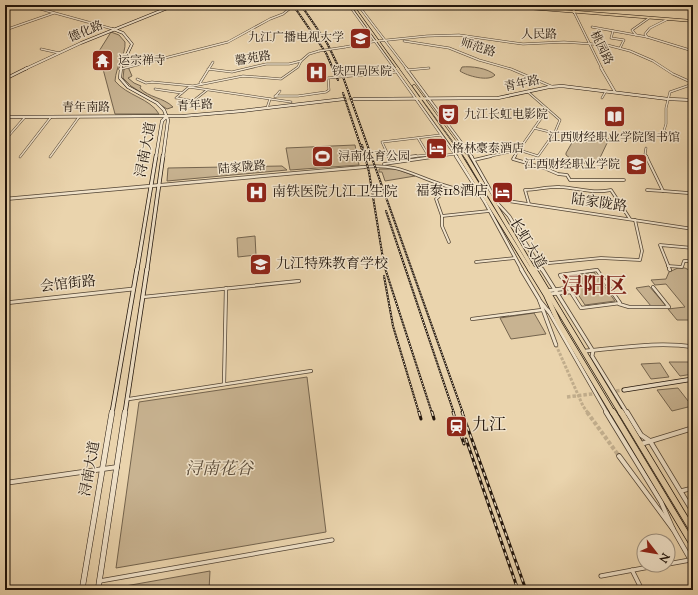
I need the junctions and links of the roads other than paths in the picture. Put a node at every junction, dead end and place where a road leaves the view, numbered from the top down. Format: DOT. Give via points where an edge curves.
graph roads {
  1 [pos="26,5"];
  2 [pos="174,5"];
  3 [pos="292,5"];
  4 [pos="349,5"];
  5 [pos="352,5"];
  6 [pos="357,5"];
  7 [pos="490,5"];
  8 [pos="573,5"];
  9 [pos="657,5"];
  10 [pos="666,5"];
  11 [pos="693,8"];
  12 [pos="54,12"];
  13 [pos="574,12"];
  14 [pos="649,18"];
  15 [pos="668,19"];
  16 [pos="693,21"];
  17 [pos="592,27"];
  18 [pos="5,29"];
  19 [pos="114,29"];
  20 [pos="613,31"];
  21 [pos="636,35"];
  22 [pos="647,37"];
  23 [pos="394,40"];
  24 [pos="379,41"];
  25 [pos="590,44"];
  26 [pos="620,48"];
  27 [pos="41,49"];
  28 [pos="693,51"];
  29 [pos="58,53"];
  30 [pos="301,61"];
  31 [pos="212,62"];
  32 [pos="429,68"];
  33 [pos="121,69"];
  34 [pos="208,69"];
  35 [pos="407,70"];
  36 [pos="396,72"];
  37 [pos="5,79"];
  38 [pos="137,79"];
  39 [pos="693,83"];
  40 [pos="202,84"];
  41 [pos="553,87"];
  42 [pos="155,89"];
  43 [pos="207,90"];
  44 [pos="280,91"];
  45 [pos="606,91"];
  46 [pos="528,92"];
  47 [pos="614,92"];
  48 [pos="182,93"];
  49 [pos="275,96"];
  50 [pos="419,98"];
  51 [pos="429,98"];
  52 [pos="602,98"];
  53 [pos="270,99"];
  54 [pos="354,99"];
  55 [pos="668,99"];
  56 [pos="344,100"];
  57 [pos="693,100"];
  58 [pos="291,102"];
  59 [pos="267,108"];
  60 [pos="166,116"];
  61 [pos="5,117"];
  62 [pos="25,117"];
  63 [pos="51,117"];
  64 [pos="79,117"];
  65 [pos="542,117"];
  66 [pos="534,128"];
  67 [pos="554,133"];
  68 [pos="441,135"];
  69 [pos="418,138"];
  70 [pos="5,140"];
  71 [pos="661,140"];
  72 [pos="646,148"];
  73 [pos="519,150"];
  74 [pos="455,154"];
  75 [pos="20,157"];
  76 [pos="50,157"];
  77 [pos="474,160"];
  78 [pos="380,165"];
  79 [pos="364,167"];
  80 [pos="624,180"];
  81 [pos="160,184"];
  82 [pos="152,185"];
  83 [pos="446,190"];
  84 [pos="647,190"];
  85 [pos="663,191"];
  86 [pos="688,193"];
  87 [pos="476,195"];
  88 [pos="5,199"];
  89 [pos="502,200"];
  90 [pos="529,204"];
  91 [pos="489,211"];
  92 [pos="442,216"];
  93 [pos="631,219"];
  94 [pos="635,220"];
  95 [pos="693,228"];
  96 [pos="449,242"];
  97 [pos="693,248"];
  98 [pos="515,258"];
  99 [pos="693,261"];
  100 [pos="476,262"];
  101 [pos="539,264"];
  102 [pos="668,266"];
  103 [pos="670,270"];
  104 [pos="299,280"];
  105 [pos="226,288"];
  106 [pos="568,288"];
  107 [pos="653,288"];
  108 [pos="133,289"];
  109 [pos="556,292"];
  110 [pos="570,292"];
  111 [pos="546,293"];
  112 [pos="143,297"];
  113 [pos="539,299"];
  114 [pos="5,303"];
  115 [pos="616,304"];
  116 [pos="542,310"];
  117 [pos="548,310"];
  118 [pos="472,319"];
  119 [pos="559,323"];
  120 [pos="556,345"];
  121 [pos="693,347"];
  122 [pos="593,350"];
  123 [pos="586,352"];
  124 [pos="311,371"];
  125 [pos="693,379"];
  126 [pos="224,384"];
  127 [pos="624,390"];
  128 [pos="128,399"];
  129 [pos="693,428"];
  130 [pos="650,441"];
  131 [pos="641,444"];
  132 [pos="619,456"];
  133 [pos="117,467"];
  134 [pos="102,469"];
  135 [pos="5,483"];
  136 [pos="693,488"];
  137 [pos="680,491"];
  138 [pos="693,512"];
  139 [pos="673,529"];
  140 [pos="693,531"];
  141 [pos="332,540"];
  142 [pos="693,545"];
  143 [pos="692,562"];
  144 [pos="676,563"];
  145 [pos="636,569"];
  146 [pos="632,570"];
  147 [pos="601,576"];
  148 [pos="99,581"];
  149 [pos="82,590"];
  150 [pos="98,590"];
  151 [pos="642,590"];
  1 -- 12 [label="street"];
  2 -- 19 [label="main road, 德化路"];
  3 -- 33 [label="street" via="283,14 228,42"];
  4 -- 24 [label="street"];
  5 -- 24 [label="main road, 长虹大道"];
  6 -- 24 [label="main road, 长虹大道"];
  7 -- 13 [label="main road"];
  8 -- 13 [label="main road"];
  9 -- 11 [label="main road"];
  10 -- 11 [label="main road"];
  12 -- 18 [label="street"];
  12 -- 19 [label="street"];
  13 -- 14 [label="main road"];
  13 -- 25 [label="street, 桃园路"];
  14 -- 15 [label="main road"];
  14 -- 21 [label="street" via="634,27 632,30"];
  15 -- 16 [label="main road"];
  15 -- 22 [label="street" via="648,29 645,34"];
  17 -- 20 [label="street"];
  19 -- 29 [label="main road, 德化路"];
  19 -- 33 [label="main road" via="123,33 132,44"];
  19 -- 37 [label="main road, 德化路"];
  20 -- 21 [label="street"];
  20 -- 26 [label="street" via="611,38 624,40"];
  21 -- 22 [label="street"];
  22 -- 28 [label="street"];
  23 -- 24 [label="street, 人民路"];
  23 -- 25 [label="street, 人民路" via="459,35 523,44"];
  23 -- 41 [label="street, 师范路" via="449,48 479,60 511,68"];
  24 -- 30 [label="street, 人民路, bridge" via="319,51 309,54"];
  24 -- 35 [label="street"];
  24 -- 36 [label="street"];
  24 -- 50 [label="main road, 长虹大道"];
  25 -- 26 [label="street, 人民路"];
  25 -- 47 [label="street, 桃园路"];
  26 -- 39 [label="street, 人民路" via="660,64 673,74"];
  27 -- 29 [label="street"];
  29 -- 37 [label="main road, 德化路"];
  30 -- 34 [label="street, 馨苑路" via="266,64 235,72"];
  30 -- 40 [label="street" via="298,67 281,79 243,76"];
  31 -- 34 [label="street"];
  32 -- 35 [label="street"];
  33 -- 60 [label="main road" via="120,78 124,85 160,105"];
  34 -- 40 [label="street" via="200,83"];
  35 -- 51 [label="street"];
  36 -- 49 [label="street, bridge" via="328,78 326,92"];
  36 -- 50 [label="street"];
  38 -- 40 [label="street" via="146,83 193,86"];
  39 -- 55 [label="street" via="670,92"];
  41 -- 45 [label="main road, 青年路"];
  41 -- 46 [label="main road, 青年路"];
  42 -- 48 [label="street"];
  43 -- 48 [label="street" via="189,88"];
  43 -- 48 [label="street" via="193,101 176,98"];
  43 -- 53 [label="street"];
  44 -- 49 [label="street"];
  45 -- 47 [label="main road, 青年路"];
  45 -- 52 [label="street"];
  46 -- 51 [label="main road, 青年路" via="498,98"];
  46 -- 67 [label="street" via="560,120"];
  47 -- 55 [label="main road, 青年路"];
  49 -- 53 [label="street"];
  50 -- 51 [label="main road, 青年路"];
  50 -- 54 [label="main road, 青年路"];
  50 -- 68 [label="street"];
  50 -- 111 [label="main road, 长虹大道" via="468,168"];
  51 -- 77 [label="street"];
  53 -- 58 [label="street"];
  53 -- 59 [label="street"];
  55 -- 57 [label="main road, 青年路"];
  55 -- 71 [label="street" via="666,124"];
  56 -- 59 [label="main road, 青年路"];
  59 -- 60 [label="main road, 青年路"];
  60 -- 64 [label="main road, 青年南路"];
  60 -- 81 [label="main road, 浔南大道" via="168,120"];
  60 -- 82 [label="main road, 浔南大道" via="162,121"];
  61 -- 62 [label="main road, 青年南路"];
  62 -- 63 [label="main road, 青年南路"];
  62 -- 70 [label="street"];
  63 -- 64 [label="main road, 青年南路"];
  63 -- 75 [label="street"];
  64 -- 76 [label="street"];
  65 -- 66 [label="street"];
  66 -- 67 [label="street"];
  66 -- 73 [label="street"];
  67 -- 73 [label="street" via="538,156"];
  68 -- 69 [label="street"];
  68 -- 74 [label="street"];
  69 -- 69 [label="street" via="411,138 382,142 388,157 392,159 428,155"];
  72 -- 85 [label="street" via="645,154"];
  73 -- 77 [label="street"];
  73 -- 80 [label="street" via="513,158 567,175 570,180"];
  74 -- 78 [label="street"];
  74 -- 91 [label="street"];
  77 -- 101 [label="street" via="498,204 509,216"];
  78 -- 79 [label="street, 陆家陇路"];
  78 -- 87 [label="street, 陆家陇路" via="398,168"];
  79 -- 81 [label="street, 陆家陇路"];
  81 -- 82 [label="street, 陆家陇路"];
  81 -- 112 [label="main road, 浔南大道"];
  82 -- 88 [label="street, 陆家陇路"];
  82 -- 108 [label="main road, 浔南大道"];
  83 -- 92 [label="street" via="436,199"];
  84 -- 85 [label="street"];
  85 -- 86 [label="street"];
  89 -- 90 [label="street, 陆家陇路"];
  90 -- 93 [label="street, 陆家陇路"];
  90 -- 93 [label="street" via="525,190 558,187 588,192 613,190"];
  91 -- 92 [label="street"];
  91 -- 98 [label="street"];
  92 -- 96 [label="street" via="442,226"];
  93 -- 94 [label="street, 陆家陇路"];
  94 -- 95 [label="street, 陆家陇路"];
  94 -- 101 [label="street" via="642,252 640,260 601,258"];
  97 -- 102 [label="street" via="660,245"];
  98 -- 100 [label="street"];
  98 -- 113 [label="street"];
  99 -- 102 [label="street" via="684,261 682,266"];
  101 -- 109 [label="street"];
  102 -- 103 [label="street"];
  104 -- 105 [label="street"];
  105 -- 112 [label="street"];
  105 -- 126 [label="street"];
  106 -- 109 [label="street"];
  106 -- 110 [label="street"];
  106 -- 115 [label="street" via="560,275 597,270 620,303"];
  107 -- 115 [label="street" via="669,307 629,307"];
  108 -- 114 [label="street, 会馆街路"];
  108 -- 134 [label="main road, 浔南大道"];
  109 -- 110 [label="street"];
  109 -- 111 [label="street"];
  109 -- 122 [label="street"];
  110 -- 115 [label="street" via="581,308"];
  111 -- 119 [label="main road, 长虹大道"];
  111 -- 123 [label="main road, 长虹大道"];
  112 -- 128 [label="main road, 浔南大道"];
  113 -- 116 [label="street"];
  113 -- 117 [label="street"];
  116 -- 118 [label="street"];
  116 -- 120 [label="street"];
  117 -- 119 [label="street"];
  117 -- 139 [label="street" via="661,502"];
  119 -- 142 [label="main road, 长虹大道"];
  121 -- 122 [label="street" via="646,346"];
  122 -- 123 [label="street"];
  122 -- 130 [label="street" via="592,356 641,435"];
  123 -- 131 [label="main road, 长虹大道"];
  124 -- 126 [label="street"];
  125 -- 127 [label="main road"];
  126 -- 128 [label="street"];
  128 -- 133 [label="main road, 浔南大道"];
  129 -- 130 [label="street"];
  130 -- 131 [label="street"];
  130 -- 137 [label="street"];
  131 -- 140 [label="main road, 长虹大道"];
  132 -- 139 [label="street"];
  133 -- 134 [label="street"];
  133 -- 148 [label="main road, 浔南大道"];
  134 -- 135 [label="street"];
  134 -- 149 [label="main road, 浔南大道"];
  136 -- 137 [label="street"];
  137 -- 138 [label="street"];
  139 -- 143 [label="street"];
  141 -- 148 [label="street"];
  143 -- 144 [label="street"];
  145 -- 146 [label="street"];
  146 -- 147 [label="street"];
  146 -- 151 [label="street"];
  148 -- 150 [label="main road, 浔南大道"];
}
